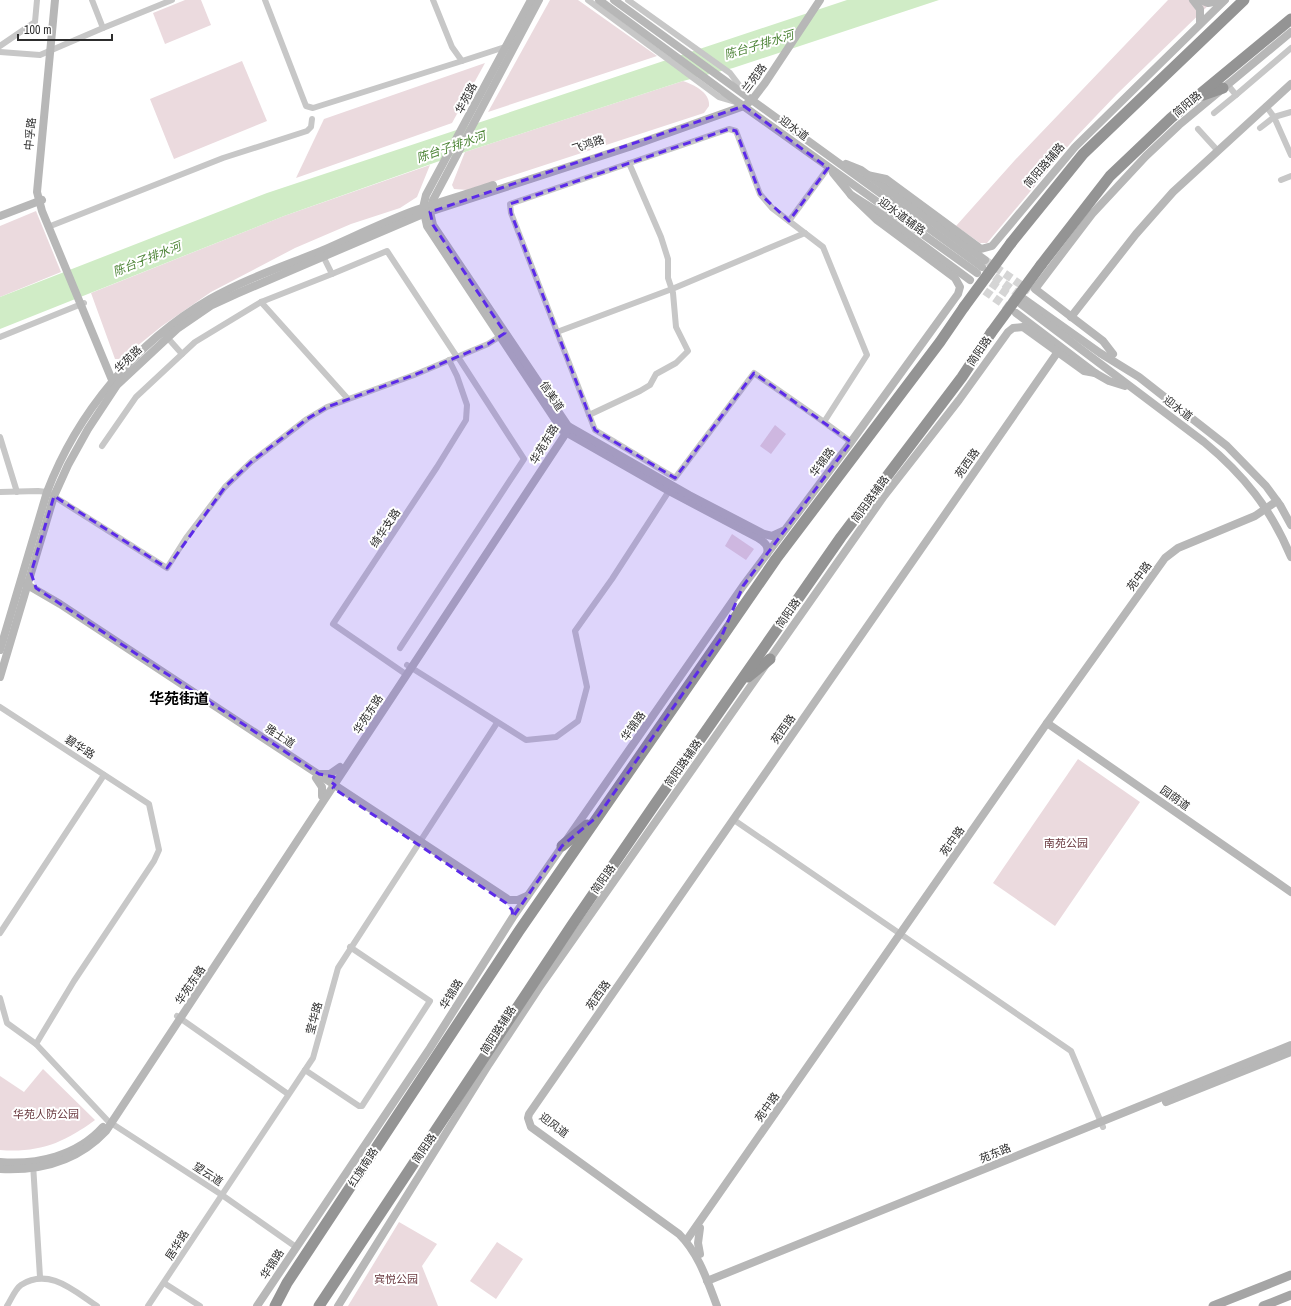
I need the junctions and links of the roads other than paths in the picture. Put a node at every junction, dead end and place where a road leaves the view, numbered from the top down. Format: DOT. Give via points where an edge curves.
graph roads {
  1 [pos="37,0"];
  2 [pos="56,0"];
  3 [pos="92,0"];
  4 [pos="172,0"];
  5 [pos="265,0"];
  6 [pos="433,0"];
  7 [pos="531,0"];
  8 [pos="539,0"];
  9 [pos="588,0"];
  10 [pos="599,0"];
  11 [pos="614,0"];
  12 [pos="628,0"];
  13 [pos="1193,0"];
  14 [pos="1200,0"];
  15 [pos="1224,0"];
  16 [pos="1244,0"];
  17 [pos="816,4"];
  18 [pos="1291,19"];
  19 [pos="1200,24"];
  20 [pos="103,28"];
  21 [pos="1291,32"];
  22 [pos="0,46"];
  23 [pos="510,47"];
  24 [pos="686,47"];
  25 [pos="1291,48"];
  26 [pos="1270,49"];
  27 [pos="51,50"];
  28 [pos="0,52"];
  29 [pos="1278,58"];
  30 [pos="462,60"];
  31 [pos="1291,84"];
  32 [pos="1221,85"];
  33 [pos="1236,95"];
  34 [pos="750,98"];
  35 [pos="741,104"];
  36 [pos="1266,106"];
  37 [pos="1291,112"];
  38 [pos="1214,113"];
  39 [pos="1274,117"];
  40 [pos="312,119"];
  41 [pos="1260,128"];
  42 [pos="1198,129"];
  43 [pos="1218,151"];
  44 [pos="1291,155"];
  45 [pos="628,163"];
  46 [pos="829,164"];
  47 [pos="867,175"];
  48 [pos="1291,176"];
  49 [pos="1281,180"];
  50 [pos="851,195"];
  51 [pos="40,201"];
  52 [pos="427,210"];
  53 [pos="0,216"];
  54 [pos="411,219"];
  55 [pos="789,221"];
  56 [pos="427,226"];
  57 [pos="50,227"];
  58 [pos="805,233"];
  59 [pos="322,254"];
  60 [pos="981,267"];
  61 [pos="332,274"];
  62 [pos="970,280"];
  63 [pos="672,289"];
  64 [pos="1033,290"];
  65 [pos="261,302"];
  66 [pos="82,303"];
  67 [pos="1016,313"];
  68 [pos="1071,317"];
  69 [pos="557,332"];
  70 [pos="165,335"];
  71 [pos="502,335"];
  72 [pos="0,337"];
  73 [pos="1057,353"];
  74 [pos="182,354"];
  75 [pos="1113,354"];
  76 [pos="458,357"];
  77 [pos="449,360"];
  78 [pos="1095,373"];
  79 [pos="112,377"];
  80 [pos="1139,377"];
  81 [pos="1132,388"];
  82 [pos="107,393"];
  83 [pos="348,399"];
  84 [pos="589,415"];
  85 [pos="555,420"];
  86 [pos="824,422"];
  87 [pos="565,430"];
  88 [pos="0,437"];
  89 [pos="557,438"];
  90 [pos="851,442"];
  91 [pos="102,446"];
  92 [pos="669,490"];
  93 [pos="0,492"];
  94 [pos="17,492"];
  95 [pos="51,494"];
  96 [pos="1278,503"];
  97 [pos="1268,512"];
  98 [pos="1291,526"];
  99 [pos="785,530"];
  100 [pos="768,554"];
  101 [pos="1291,557"];
  102 [pos="28,572"];
  103 [pos="25,585"];
  104 [pos="743,586"];
  105 [pos="35,591"];
  106 [pos="720,640"];
  107 [pos="400,648"];
  108 [pos="0,650"];
  109 [pos="770,659"];
  110 [pos="407,670"];
  111 [pos="0,677"];
  112 [pos="736,688"];
  113 [pos="0,707"];
  114 [pos="497,723"];
  115 [pos="1048,724"];
  116 [pos="340,767"];
  117 [pos="104,774"];
  118 [pos="318,776"];
  119 [pos="330,785"];
  120 [pos="323,799"];
  121 [pos="598,816"];
  122 [pos="734,820"];
  123 [pos="420,843"];
  124 [pos="562,846"];
  125 [pos="1291,892"];
  126 [pos="527,896"];
  127 [pos="513,917"];
  128 [pos="572,925"];
  129 [pos="0,933"];
  130 [pos="901,936"];
  131 [pos="350,947"];
  132 [pos="539,988"];
  133 [pos="0,998"];
  134 [pos="179,1017"];
  135 [pos="36,1044"];
  136 [pos="1291,1045"];
  137 [pos="1291,1052"];
  138 [pos="305,1070"];
  139 [pos="288,1094"];
  140 [pos="528,1118"];
  141 [pos="110,1122"];
  142 [pos="1102,1124"];
  143 [pos="0,1162"];
  144 [pos="33,1165"];
  145 [pos="0,1169"];
  146 [pos="222,1195"];
  147 [pos="700,1228"];
  148 [pos="689,1240"];
  149 [pos="296,1247"];
  150 [pos="700,1254"];
  151 [pos="1291,1275"];
  152 [pos="40,1277"];
  153 [pos="164,1283"];
  154 [pos="711,1283"];
  155 [pos="1291,1295"];
  156 [pos="716,1303"];
  157 [pos="7,1306"];
  158 [pos="97,1306"];
  159 [pos="148,1306"];
  160 [pos="200,1306"];
  161 [pos="257,1306"];
  162 [pos="275,1306"];
  163 [pos="319,1306"];
  164 [pos="338,1306"];
  165 [pos="722,1306"];
  166 [pos="1213,1306"];
  167 [pos="1263,1306"];
  1 -- 22 [label="street" via="35,22"];
  2 -- 27 [label="street, 中孚路"];
  3 -- 20 [label="street"];
  4 -- 20 [label="street"];
  5 -- 30 [label="street" via="306,106 312,108"];
  6 -- 30 [label="street" via="452,47"];
  7 -- 23 [label="street, 华苑路"];
  8 -- 23 [label="street, 华苑路"];
  9 -- 35 [label="street" via="719,97"];
  10 -- 35 [label="street, 迎水道"];
  11 -- 24 [label="street, 迎水道"];
  12 -- 24 [label="street"];
  13 -- 19 [label="street" via="1200,9"];
  14 -- 15 [label="street" via="1214,3"];
  15 -- 19 [label="street, 简阳路辅路"];
  16 -- 106 [label="highway, bridge" via="1083,154 1011,243 940,342 776,559"];
  17 -- 34 [label="street, 兰苑路"];
  18 -- 32 [label="highway, 简阳路"];
  19 -- 47 [label="street, 简阳路辅路" via="1075,146 992,246 980,249 886,179"];
  20 -- 27 [label="street"];
  21 -- 26 [label="street"];
  23 -- 30 [label="street"];
  23 -- 52 [label="street, 华苑路" via="480,112"];
  23 -- 52 [label="street, 华苑路" via="470,113 426,195"];
  24 -- 34 [label="street, 迎水道" via="725,74"];
  25 -- 29 [label="street"];
  26 -- 29 [label="street"];
  26 -- 32 [label="street"];
  27 -- 28 [label="street" via="40,55"];
  27 -- 51 [label="street, 中孚路" via="37,183"];
  29 -- 33 [label="street"];
  31 -- 36 [label="street"];
  32 -- 33 [label="street"];
  32 -- 64 [label="street" via="1117,186 1074,236"];
  32 -- 112 [label="highway, 简阳路, bridge" via="1193,99 1110,176 1041,265 962,377 841,537"];
  33 -- 38 [label="street"];
  34 -- 35 [label="street, 兰苑路"];
  34 -- 46 [label="street, 迎水道"];
  35 -- 46 [label="street, 迎水道"];
  35 -- 52 [label="street, 飞鸿路" via="629,147"];
  36 -- 39 [label="street"];
  36 -- 43 [label="street"];
  37 -- 39 [label="street"];
  39 -- 41 [label="street"];
  39 -- 44 [label="street"];
  40 -- 57 [label="street" via="311,127 307,131 223,158"];
  42 -- 43 [label="street"];
  43 -- 68 [label="street" via="1136,234"];
  45 -- 55 [label="street" via="729,129 736,131 760,194 772,208"];
  45 -- 63 [label="street" via="661,237 668,259 668,278"];
  45 -- 69 [label="street" via="510,204 511,213"];
  46 -- 47 [label="street, 迎水道辅路" via="861,170"];
  46 -- 50 [label="street, 迎水道辅路"];
  46 -- 55 [label="street"];
  46 -- 60 [label="street, 迎水道"];
  47 -- 60 [label="street, 迎水道辅路"];
  48 -- 49 [label="street"];
  50 -- 62 [label="street, 迎水道辅路"];
  50 -- 90 [label="street, 华锦路" via="877,220 955,278 960,287 958,294"];
  51 -- 53 [label="street"];
  51 -- 57 [label="street, 中孚路"];
  52 -- 54 [label="street, 华苑路"];
  52 -- 56 [label="street, 信美道"];
  52 -- 59 [label="street, 华苑路"];
  52 -- 71 [label="street, 信美道" via="433,226"];
  54 -- 56 [label="street" via="421,220"];
  54 -- 59 [label="street, 华苑路"];
  55 -- 58 [label="street"];
  56 -- 71 [label="street, 信美道"];
  57 -- 66 [label="street, 中孚路"];
  58 -- 63 [label="street"];
  58 -- 86 [label="street" via="823,247 867,355"];
  59 -- 61 [label="street"];
  59 -- 70 [label="street, 华苑路" via="212,305"];
  61 -- 65 [label="street"];
  61 -- 76 [label="street" via="387,251"];
  63 -- 69 [label="street"];
  63 -- 84 [label="street" via="676,327 688,351 676,363 656,374 650,385"];
  64 -- 68 [label="street"];
  64 -- 75 [label="street"];
  65 -- 74 [label="street" via="195,342"];
  65 -- 83 [label="street"];
  66 -- 72 [label="street"];
  66 -- 79 [label="street"];
  67 -- 78 [label="street"];
  68 -- 75 [label="street" via="1103,341"];
  69 -- 84 [label="street"];
  70 -- 74 [label="street"];
  70 -- 79 [label="street, 华苑路"];
  70 -- 79 [label="street, 华苑路" via="132,370"];
  71 -- 76 [label="street"];
  71 -- 85 [label="street, 信美道"];
  71 -- 87 [label="street, 信美道"];
  73 -- 78 [label="street, 简阳路辅路" via="1084,371"];
  73 -- 109 [label="street, 简阳路辅路" via="1023,327 1013,328 1008,332 884,496"];
  73 -- 122 [label="street, 苑西路"];
  74 -- 91 [label="street" via="136,397"];
  75 -- 80 [label="street"];
  76 -- 77 [label="street"];
  76 -- 107 [label="street" via="524,459"];
  77 -- 83 [label="street"];
  77 -- 110 [label="street, 绮华支路" via="467,405 466,420 333,624"];
  78 -- 81 [label="street" via="1109,381"];
  79 -- 82 [label="street, 华苑路"];
  79 -- 82 [label="street" via="108,380"];
  80 -- 81 [label="street, 迎水道" via="1023,301"];
  80 -- 96 [label="street, 迎水道" via="1227,446 1257,476"];
  81 -- 97 [label="street, 迎水道" via="1227,461 1245,480"];
  82 -- 95 [label="street, 华苑路" via="69,445 57,468"];
  83 -- 95 [label="street" via="327,407 307,419 249,464 209,507 167,568"];
  84 -- 86 [label="street" via="595,430 675,478 754,373"];
  85 -- 87 [label="street, 信美道"];
  85 -- 89 [label="street"];
  86 -- 90 [label="street"];
  87 -- 89 [label="street, 华苑东路"];
  87 -- 92 [label="street, 信美道"];
  87 -- 99 [label="street, 信美道" via="764,534 772,536"];
  87 -- 110 [label="street, 华苑东路"];
  88 -- 94 [label="street"];
  89 -- 110 [label="street, 华苑东路"];
  90 -- 99 [label="street, 华锦路"];
  92 -- 100 [label="street, 信美道" via="762,540 768,547"];
  92 -- 114 [label="street" via="575,631 587,687 578,721 556,737 526,740"];
  93 -- 94 [label="street"];
  94 -- 95 [label="street" via="38,491"];
  95 -- 102 [label="street, 华苑路"];
  96 -- 97 [label="street, 苑中路"];
  96 -- 98 [label="street, 迎水道"];
  97 -- 98 [label="street"];
  97 -- 101 [label="street, 迎水道" via="1279,529"];
  97 -- 115 [label="street, 苑中路" via="1254,521 1167,560"];
  97 -- 115 [label="street, 苑中路" via="1178,548 1165,558"];
  99 -- 100 [label="street, 华锦路"];
  100 -- 104 [label="street, 华锦路"];
  102 -- 103 [label="street, 华苑路"];
  102 -- 105 [label="street"];
  103 -- 105 [label="street, 雅士道"];
  103 -- 108 [label="street, 华苑路"];
  103 -- 111 [label="street, 华苑路"];
  104 -- 106 [label="street"];
  104 -- 124 [label="street, 华锦路"];
  105 -- 118 [label="street, 雅士道"];
  106 -- 121 [label="highway"];
  109 -- 112 [label="highway"];
  109 -- 132 [label="street, 简阳路辅路"];
  110 -- 114 [label="street"];
  110 -- 116 [label="street, 华苑东路"];
  110 -- 119 [label="street, 华苑东路"];
  112 -- 128 [label="highway, 简阳路"];
  113 -- 117 [label="street, 碧华路"];
  114 -- 123 [label="street, 莹华路"];
  115 -- 125 [label="street, 园荫道"];
  115 -- 130 [label="street, 苑中路"];
  116 -- 118 [label="street" via="330,774"];
  116 -- 119 [label="street, 华苑东路"];
  117 -- 129 [label="street"];
  117 -- 135 [label="street, 碧华路" via="148,804 159,850"];
  118 -- 119 [label="street, 雅士道"];
  118 -- 120 [label="street"];
  119 -- 120 [label="street, 华苑东路"];
  119 -- 123 [label="street, 雅士道"];
  120 -- 134 [label="street, 华苑东路"];
  121 -- 124 [label="highway"];
  121 -- 162 [label="highway, 红旗南路" via="454,1029 292,1276"];
  122 -- 130 [label="street"];
  122 -- 140 [label="street, 苑西路" via="531,1109"];
  123 -- 126 [label="street, 雅士道" via="509,900"];
  123 -- 127 [label="street, 雅士道" via="506,903 512,910"];
  123 -- 131 [label="street, 莹华路"];
  124 -- 126 [label="street, 华锦路"];
  126 -- 127 [label="street, 华锦路"];
  127 -- 149 [label="street, 华锦路" via="430,1048"];
  128 -- 132 [label="street"];
  128 -- 163 [label="highway, 简阳路"];
  130 -- 142 [label="street" via="1071,1051"];
  130 -- 147 [label="street, 苑中路"];
  130 -- 148 [label="street, 苑中路"];
  131 -- 138 [label="street, 莹华路" via="338,968 313,1058"];
  131 -- 138 [label="street" via="430,1001 362,1106"];
  132 -- 164 [label="street, 简阳路辅路"];
  133 -- 135 [label="street, 望云道" via="7,1023"];
  134 -- 139 [label="street"];
  134 -- 141 [label="street, 华苑东路"];
  135 -- 141 [label="street, 望云道"];
  136 -- 142 [label="street, 苑东路"];
  137 -- 142 [label="street, 苑东路"];
  138 -- 139 [label="street, 莹华路"];
  139 -- 146 [label="street, 莹华路"];
  140 -- 148 [label="street, 迎风道" via="532,1124"];
  141 -- 144 [label="street, 华苑东路" via="75,1148"];
  141 -- 146 [label="street, 望云道"];
  142 -- 154 [label="street, 苑东路"];
  142 -- 154 [label="street, 苑东路" via="723,1275"];
  143 -- 144 [label="street, 华苑东路"];
  144 -- 145 [label="street, 华苑东路"];
  144 -- 152 [label="street"];
  146 -- 149 [label="street, 望云道"];
  146 -- 153 [label="street, 居华路"];
  147 -- 148 [label="street, 苑中路"];
  147 -- 150 [label="street"];
  148 -- 150 [label="street, 迎风道"];
  148 -- 154 [label="street, 迎风道"];
  149 -- 161 [label="street, 华锦路"];
  150 -- 154 [label="street, 迎风道"];
  151 -- 166 [label="main road"];
  152 -- 157 [label="street" via="20,1286"];
  152 -- 158 [label="street" via="64,1284"];
  153 -- 159 [label="street, 居华路"];
  153 -- 160 [label="street"];
  154 -- 156 [label="street, 迎风道"];
  154 -- 165 [label="street, 迎风道"];
  155 -- 167 [label="main road"];
}
